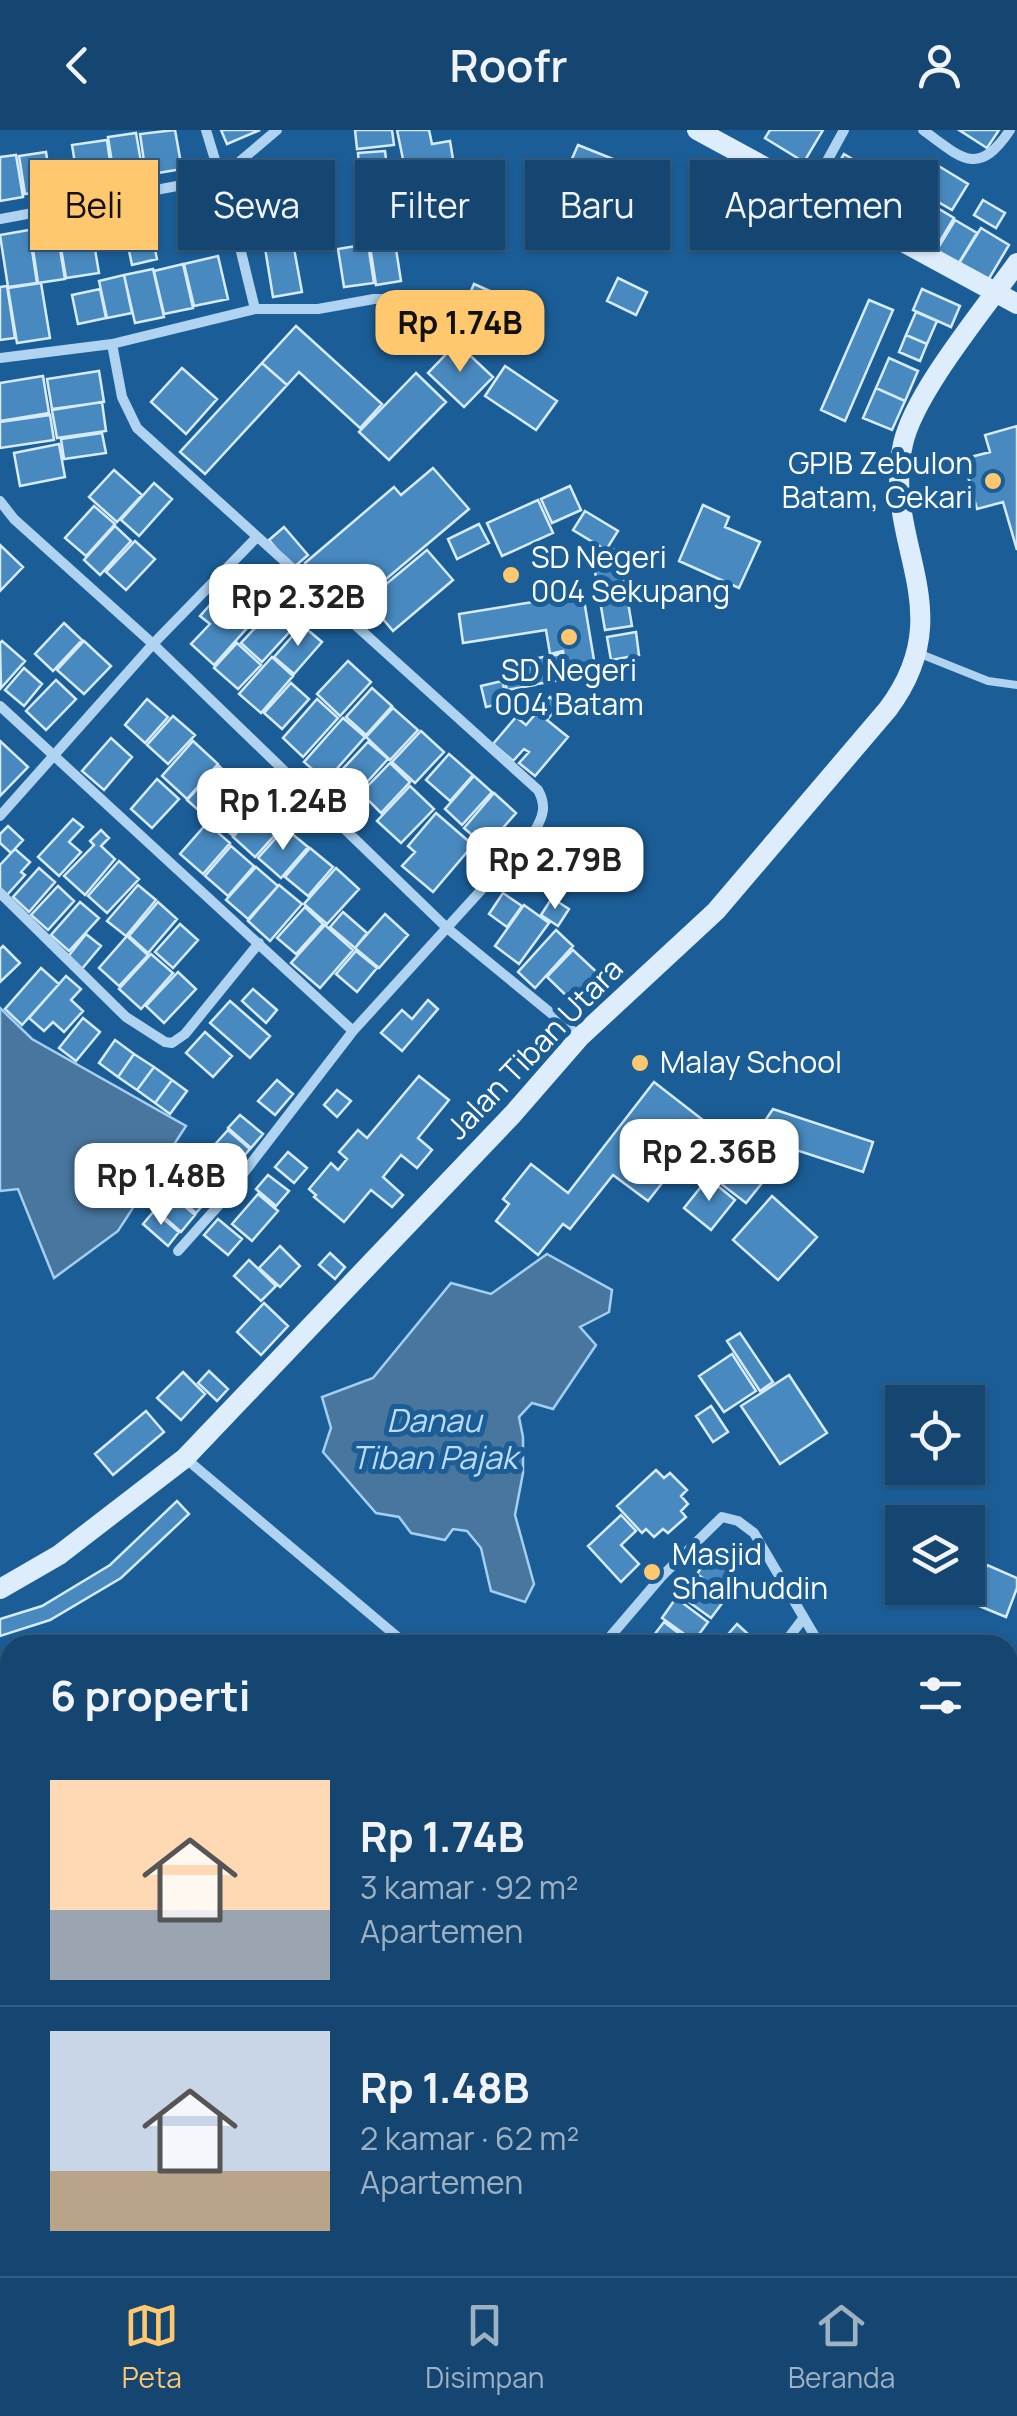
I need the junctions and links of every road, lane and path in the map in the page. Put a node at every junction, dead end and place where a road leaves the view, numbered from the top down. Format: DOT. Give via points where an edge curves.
graph roads {
  1 [pos="206,130"];
  2 [pos="277,130"];
  3 [pos="697,130"];
  4 [pos="844,130"];
  5 [pos="923,130"];
  6 [pos="1010,130"];
  7 [pos="215,160"];
  8 [pos="241,160"];
  9 [pos="751,160"];
  10 [pos="828,160"];
  11 [pos="178,186"];
  12 [pos="0,219"];
  13 [pos="239,250"];
  14 [pos="916,250"];
  15 [pos="1017,263"];
  16 [pos="996,293"];
  17 [pos="1017,304"];
  18 [pos="255,309"];
  19 [pos="480,340"];
  20 [pos="112,344"];
  21 [pos="0,358"];
  22 [pos="0,502"];
  23 [pos="256,538"];
  24 [pos="153,644"];
  25 [pos="918,653"];
  26 [pos="1017,684"];
  27 [pos="0,706"];
  28 [pos="56,756"];
  29 [pos="0,816"];
  30 [pos="0,893"];
  31 [pos="447,928"];
  32 [pos="259,944"];
  33 [pos="353,1031"];
  34 [pos="580,1036"];
  35 [pos="178,1251"];
  36 [pos="185,1458"];
  37 [pos="0,1590"];
  38 [pos="802,1620"];
  39 [pos="395,1635"];
  40 [pos="611,1635"];
  41 [pos="791,1635"];
  42 [pos="813,1635"];
  1 -- 7 [label="street"];
  2 -- 8 [label="street"];
  3 -- 9 [label="street"];
  4 -- 10 [label="street"];
  5 -- 6 [label="street" via="969,160 992,153"];
  11 -- 12 [label="street"];
  13 -- 18 [label="street"];
  14 -- 16 [label="street"];
  15 -- 16 [label="street, Jalan Tiban Utara"];
  16 -- 17 [label="street"];
  16 -- 25 [label="street, Jalan Tiban Utara" via="934,380 904,441 900,501 921,612"];
  18 -- 19 [label="street" via="405,299 442,313"];
  18 -- 20 [label="street"];
  20 -- 21 [label="street"];
  20 -- 23 [label="street" via="122,397 137,428"];
  22 -- 24 [label="street"];
  23 -- 24 [label="street"];
  23 -- 31 [label="street" via="543,799 534,832"];
  24 -- 28 [label="street"];
  24 -- 31 [label="street"];
  25 -- 26 [label="lane" via="988,681"];
  25 -- 34 [label="street, Jalan Tiban Utara" via="888,709 741,884"];
  27 -- 28 [label="street"];
  28 -- 29 [label="street"];
  28 -- 32 [label="street"];
  30 -- 32 [label="street" via="126,1016 165,1042 185,1034"];
  31 -- 33 [label="street"];
  31 -- 34 [label="street"];
  32 -- 33 [label="street"];
  33 -- 35 [label="street"];
  34 -- 36 [label="street, Jalan Tiban Utara"];
  36 -- 37 [label="street, Jalan Tiban Utara" via="59,1555"];
  36 -- 39 [label="street"];
  38 -- 40 [label="street" via="754,1533 722,1517"];
  38 -- 41 [label="street"];
  38 -- 42 [label="street"];
}
